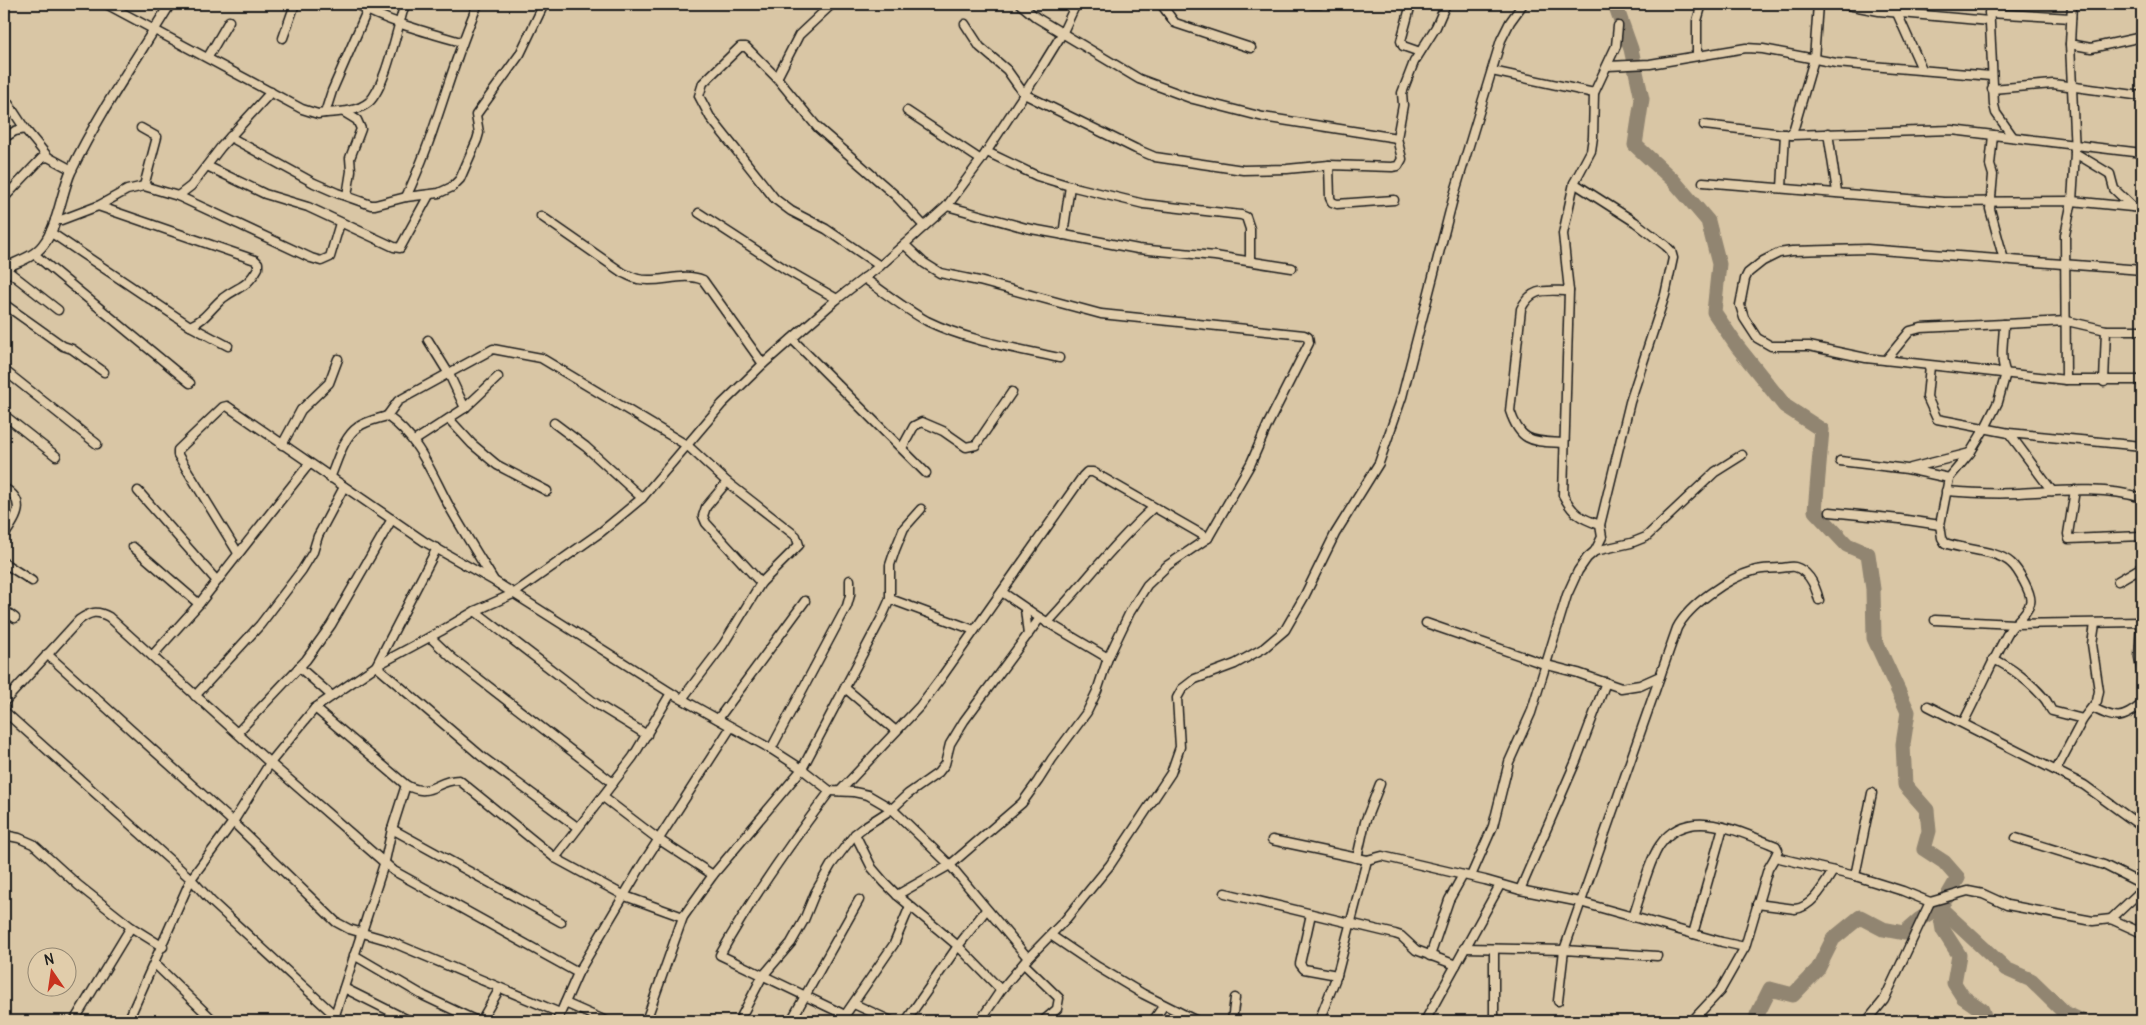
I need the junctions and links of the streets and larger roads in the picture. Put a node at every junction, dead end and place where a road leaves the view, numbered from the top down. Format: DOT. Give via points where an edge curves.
graph roads {
  1 [pos="106,4"];
  2 [pos="170,4"];
  3 [pos="296,4"];
  4 [pos="355,4"];
  5 [pos="405,4"];
  6 [pos="478,4"];
  7 [pos="544,4"];
  8 [pos="653,4"];
  9 [pos="660,4"];
  10 [pos="832,4"];
  11 [pos="1020,4"];
  12 [pos="1076,4"];
  13 [pos="1161,4"];
  14 [pos="1312,4"];
  15 [pos="1320,4"];
  16 [pos="1411,4"];
  17 [pos="1446,4"];
  18 [pos="1523,4"];
  19 [pos="1818,4"];
  20 [pos="1842,4"];
  21 [pos="1899,4"];
  22 [pos="1989,4"];
  23 [pos="2072,4"];
  24 [pos="369,7"];
  25 [pos="1701,7"];
  26 [pos="1897,13"];
  27 [pos="1989,17"];
  28 [pos="2071,18"];
  29 [pos="228,21"];
  30 [pos="399,22"];
  31 [pos="965,24"];
  32 [pos="1618,26"];
  33 [pos="154,30"];
  34 [pos="1062,34"];
  35 [pos="2142,37"];
  36 [pos="284,38"];
  37 [pos="461,42"];
  38 [pos="2070,44"];
  39 [pos="1251,48"];
  40 [pos="1420,52"];
  41 [pos="1697,55"];
  42 [pos="208,57"];
  43 [pos="1814,59"];
  44 [pos="1608,66"];
  45 [pos="1922,69"];
  46 [pos="1492,71"];
  47 [pos="1991,76"];
  48 [pos="777,78"];
  49 [pos="2071,85"];
  50 [pos="1992,89"];
  51 [pos="271,92"];
  52 [pos="1594,93"];
  53 [pos="1024,94"];
  54 [pos="2142,96"];
  55 [pos="4,98"];
  56 [pos="907,111"];
  57 [pos="344,112"];
  58 [pos="324,113"];
  59 [pos="1704,125"];
  60 [pos="141,128"];
  61 [pos="25,129"];
  62 [pos="1828,133"];
  63 [pos="1788,134"];
  64 [pos="1993,135"];
  65 [pos="230,137"];
  66 [pos="2013,137"];
  67 [pos="4,138"];
  68 [pos="1396,138"];
  69 [pos="2074,144"];
  70 [pos="987,152"];
  71 [pos="2075,153"];
  72 [pos="2142,153"];
  73 [pos="48,157"];
  74 [pos="981,160"];
  75 [pos="1329,165"];
  76 [pos="207,166"];
  77 [pos="72,170"];
  78 [pos="1703,182"];
  79 [pos="1574,183"];
  80 [pos="144,186"];
  81 [pos="1070,186"];
  82 [pos="1782,188"];
  83 [pos="1837,192"];
  84 [pos="178,196"];
  85 [pos="347,196"];
  86 [pos="429,196"];
  87 [pos="406,197"];
  88 [pos="4,198"];
  89 [pos="1394,200"];
  90 [pos="2072,201"];
  91 [pos="1992,202"];
  92 [pos="98,206"];
  93 [pos="947,206"];
  94 [pos="2133,206"];
  95 [pos="2142,208"];
  96 [pos="699,213"];
  97 [pos="541,216"];
  98 [pos="55,220"];
  99 [pos="340,223"];
  100 [pos="924,226"];
  101 [pos="50,232"];
  102 [pos="1063,235"];
  103 [pos="905,245"];
  104 [pos="34,254"];
  105 [pos="2004,260"];
  106 [pos="1250,261"];
  107 [pos="2064,264"];
  108 [pos="880,266"];
  109 [pos="4,268"];
  110 [pos="1292,268"];
  111 [pos="2142,270"];
  112 [pos="864,278"];
  113 [pos="1569,291"];
  114 [pos="837,299"];
  115 [pos="4,304"];
  116 [pos="58,310"];
  117 [pos="2067,321"];
  118 [pos="2004,324"];
  119 [pos="190,326"];
  120 [pos="2106,330"];
  121 [pos="2142,330"];
  122 [pos="792,338"];
  123 [pos="428,340"];
  124 [pos="228,346"];
  125 [pos="1059,358"];
  126 [pos="338,359"];
  127 [pos="1886,360"];
  128 [pos="762,364"];
  129 [pos="1930,366"];
  130 [pos="4,370"];
  131 [pos="104,372"];
  132 [pos="2006,373"];
  133 [pos="449,374"];
  134 [pos="498,377"];
  135 [pos="2066,380"];
  136 [pos="2142,380"];
  137 [pos="2104,382"];
  138 [pos="190,383"];
  139 [pos="1012,392"];
  140 [pos="464,408"];
  141 [pos="4,415"];
  142 [pos="387,416"];
  143 [pos="449,419"];
  144 [pos="554,423"];
  145 [pos="1985,428"];
  146 [pos="2009,433"];
  147 [pos="414,441"];
  148 [pos="1563,443"];
  149 [pos="98,444"];
  150 [pos="282,445"];
  151 [pos="688,446"];
  152 [pos="2142,446"];
  153 [pos="902,448"];
  154 [pos="1970,453"];
  155 [pos="1742,455"];
  156 [pos="56,456"];
  157 [pos="1840,461"];
  158 [pos="309,464"];
  159 [pos="1907,470"];
  160 [pos="926,473"];
  161 [pos="330,478"];
  162 [pos="1949,478"];
  163 [pos="727,482"];
  164 [pos="344,487"];
  165 [pos="4,488"];
  166 [pos="2075,490"];
  167 [pos="138,491"];
  168 [pos="547,491"];
  169 [pos="1946,491"];
  170 [pos="2052,491"];
  171 [pos="642,498"];
  172 [pos="2142,498"];
  173 [pos="1153,508"];
  174 [pos="921,509"];
  175 [pos="1830,512"];
  176 [pos="392,519"];
  177 [pos="1600,525"];
  178 [pos="1940,525"];
  179 [pos="4,536"];
  180 [pos="2142,536"];
  181 [pos="1208,538"];
  182 [pos="133,547"];
  183 [pos="437,548"];
  184 [pos="1595,551"];
  185 [pos="238,553"];
  186 [pos="4,563"];
  187 [pos="2142,567"];
  188 [pos="850,580"];
  189 [pos="32,581"];
  190 [pos="217,581"];
  191 [pos="494,581"];
  192 [pos="2118,581"];
  193 [pos="761,583"];
  194 [pos="1002,592"];
  195 [pos="513,594"];
  196 [pos="890,599"];
  197 [pos="1819,600"];
  198 [pos="805,601"];
  199 [pos="198,604"];
  200 [pos="1025,609"];
  201 [pos="4,610"];
  202 [pos="475,611"];
  203 [pos="15,618"];
  204 [pos="1935,620"];
  205 [pos="1044,621"];
  206 [pos="2141,622"];
  207 [pos="1426,623"];
  208 [pos="2014,624"];
  209 [pos="2095,624"];
  210 [pos="974,630"];
  211 [pos="1028,635"];
  212 [pos="430,637"];
  213 [pos="47,654"];
  214 [pos="152,656"];
  215 [pos="1108,658"];
  216 [pos="1993,659"];
  217 [pos="1546,665"];
  218 [pos="376,666"];
  219 [pos="299,667"];
  220 [pos="1660,676"];
  221 [pos="2142,676"];
  222 [pos="1606,682"];
  223 [pos="845,688"];
  224 [pos="671,693"];
  225 [pos="195,696"];
  226 [pos="332,696"];
  227 [pos="682,699"];
  228 [pos="4,702"];
  229 [pos="2142,704"];
  230 [pos="1928,706"];
  231 [pos="315,708"];
  232 [pos="2093,708"];
  233 [pos="4,711"];
  234 [pos="718,719"];
  235 [pos="2083,719"];
  236 [pos="1963,723"];
  237 [pos="731,727"];
  238 [pos="896,731"];
  239 [pos="237,733"];
  240 [pos="647,735"];
  241 [pos="771,749"];
  242 [pos="270,763"];
  243 [pos="802,769"];
  244 [pos="2056,770"];
  245 [pos="613,783"];
  246 [pos="1380,784"];
  247 [pos="406,785"];
  248 [pos="830,791"];
  249 [pos="840,792"];
  250 [pos="1872,793"];
  251 [pos="603,798"];
  252 [pos="892,809"];
  253 [pos="233,822"];
  254 [pos="577,827"];
  255 [pos="1723,827"];
  256 [pos="2142,827"];
  257 [pos="392,829"];
  258 [pos="856,834"];
  259 [pos="4,836"];
  260 [pos="2016,838"];
  261 [pos="658,839"];
  262 [pos="1272,840"];
  263 [pos="1775,857"];
  264 [pos="555,858"];
  265 [pos="1357,858"];
  266 [pos="1367,860"];
  267 [pos="385,861"];
  268 [pos="950,865"];
  269 [pos="1833,871"];
  270 [pos="713,875"];
  271 [pos="1467,876"];
  272 [pos="1855,876"];
  273 [pos="192,879"];
  274 [pos="2142,884"];
  275 [pos="1500,885"];
  276 [pos="1520,890"];
  277 [pos="2142,890"];
  278 [pos="1225,893"];
  279 [pos="897,895"];
  280 [pos="625,896"];
  281 [pos="859,900"];
  282 [pos="1580,902"];
  283 [pos="1930,902"];
  284 [pos="1757,904"];
  285 [pos="910,906"];
  286 [pos="986,910"];
  287 [pos="1311,914"];
  288 [pos="682,917"];
  289 [pos="1633,917"];
  290 [pos="2111,919"];
  291 [pos="561,922"];
  292 [pos="1350,923"];
  293 [pos="131,927"];
  294 [pos="362,933"];
  295 [pos="2142,933"];
  296 [pos="1693,934"];
  297 [pos="1052,936"];
  298 [pos="958,946"];
  299 [pos="1745,946"];
  300 [pos="163,947"];
  301 [pos="1464,948"];
  302 [pos="1494,950"];
  303 [pos="1564,950"];
  304 [pos="354,955"];
  305 [pos="1430,956"];
  306 [pos="1657,956"];
  307 [pos="1026,961"];
  308 [pos="155,964"];
  309 [pos="1456,965"];
  310 [pos="578,973"];
  311 [pos="1337,975"];
  312 [pos="762,977"];
  313 [pos="344,988"];
  314 [pos="500,988"];
  315 [pos="1001,990"];
  316 [pos="805,997"];
  317 [pos="1235,998"];
  318 [pos="1558,1001"];
  319 [pos="565,1003"];
  320 [pos="854,1004"];
  321 [pos="1164,1005"];
  322 [pos="204,1012"];
  323 [pos="560,1013"];
  324 [pos="335,1015"];
  325 [pos="843,1018"];
  326 [pos="74,1021"];
  327 [pos="128,1021"];
  328 [pos="200,1021"];
  329 [pos="214,1021"];
  330 [pos="341,1021"];
  331 [pos="410,1021"];
  332 [pos="477,1021"];
  333 [pos="481,1021"];
  334 [pos="557,1021"];
  335 [pos="606,1021"];
  336 [pos="646,1021"];
  337 [pos="739,1021"];
  338 [pos="791,1021"];
  339 [pos="891,1021"];
  340 [pos="906,1021"];
  341 [pos="980,1021"];
  342 [pos="1043,1021"];
  343 [pos="1153,1021"];
  344 [pos="1197,1021"];
  345 [pos="1232,1021"];
  346 [pos="1319,1021"];
  347 [pos="1425,1021"];
  348 [pos="1494,1021"];
  349 [pos="1692,1021"];
  350 [pos="1867,1021"];
  1 -- 33 [label="street"];
  2 -- 33 [label="street"];
  3 -- 36 [label="street"];
  4 -- 24 [label="street"];
  5 -- 30 [label="street"];
  6 -- 37 [label="street"];
  7 -- 86 [label="street" via="520,54 476,115 479,133 460,178 452,187"];
  8 -- 9 [label="street"];
  10 -- 48 [label="street" via="800,35"];
  11 -- 34 [label="street"];
  12 -- 34 [label="street"];
  13 -- 39 [label="street" via="1175,23"];
  14 -- 15 [label="street"];
  16 -- 40 [label="street" via="1401,41 1404,46"];
  17 -- 40 [label="street"];
  18 -- 46 [label="street" via="1501,40"];
  19 -- 43 [label="street"];
  20 -- 26 [label="street"];
  21 -- 26 [label="street"];
  22 -- 27 [label="street"];
  23 -- 28 [label="street"];
  24 -- 30 [label="street"];
  24 -- 58 [label="street"];
  25 -- 41 [label="street" via="1697,21"];
  26 -- 27 [label="street"];
  26 -- 45 [label="street"];
  27 -- 28 [label="street"];
  27 -- 47 [label="street"];
  28 -- 38 [label="street"];
  29 -- 42 [label="street"];
  30 -- 37 [label="street"];
  30 -- 57 [label="street" via="376,94 368,103"];
  31 -- 53 [label="street" via="980,47 1008,70"];
  32 -- 44 [label="street" via="1616,46"];
  33 -- 42 [label="street"];
  33 -- 77 [label="street" via="108,100"];
  34 -- 53 [label="street"];
  34 -- 68 [label="street" via="1139,79 1194,99 1263,117"];
  35 -- 38 [label="street" via="2091,48"];
  37 -- 87 [label="street" via="419,169"];
  38 -- 49 [label="street"];
  40 -- 68 [label="street" via="1402,93 1403,105"];
  41 -- 43 [label="street" via="1746,48"];
  41 -- 44 [label="street" via="1650,64"];
  42 -- 51 [label="street"];
  43 -- 45 [label="street" via="1873,67"];
  43 -- 63 [label="street"];
  44 -- 52 [label="street"];
  45 -- 47 [label="street"];
  46 -- 52 [label="street"];
  46 -- 297 [label="street" via="1454,195 1402,398 1379,463 1335,534 1285,630 1264,648 1182,688 1177,698 1180,746 1171,773 1110,865"];
  47 -- 50 [label="street"];
  48 -- 100 [label="street" via="818,128 896,196"];
  48 -- 108 [label="street" via="743,46 703,82 699,96 710,117 775,199"];
  49 -- 50 [label="street"];
  49 -- 54 [label="street"];
  49 -- 69 [label="street"];
  50 -- 66 [label="street" via="1996,113"];
  51 -- 58 [label="street" via="302,109"];
  51 -- 65 [label="street"];
  52 -- 79 [label="street" via="1591,151"];
  53 -- 70 [label="street"];
  53 -- 75 [label="street" via="1155,157 1243,170"];
  55 -- 61 [label="street"];
  56 -- 74 [label="street"];
  57 -- 58 [label="street"];
  57 -- 85 [label="street" via="357,120 361,129 350,158"];
  59 -- 63 [label="street"];
  60 -- 80 [label="street" via="157,137"];
  61 -- 67 [label="street"];
  61 -- 73 [label="street"];
  62 -- 63 [label="street"];
  62 -- 64 [label="street" via="1952,130"];
  62 -- 83 [label="street"];
  63 -- 82 [label="street"];
  64 -- 66 [label="street"];
  64 -- 91 [label="street" via="1990,165 1994,175"];
  65 -- 76 [label="street"];
  65 -- 85 [label="street" via="314,183"];
  66 -- 69 [label="street"];
  68 -- 75 [label="street" via="1402,160 1398,166"];
  69 -- 71 [label="street"];
  69 -- 72 [label="street"];
  70 -- 74 [label="street"];
  70 -- 81 [label="street" via="1037,176"];
  71 -- 90 [label="street"];
  71 -- 94 [label="street" via="2110,174 2114,189"];
  73 -- 77 [label="street"];
  73 -- 88 [label="street" via="35,162"];
  74 -- 93 [label="street"];
  75 -- 89 [label="street" via="1332,202"];
  76 -- 84 [label="street"];
  76 -- 99 [label="street" via="264,194 308,207"];
  77 -- 98 [label="street"];
  78 -- 82 [label="street"];
  79 -- 113 [label="street" via="1564,234"];
  79 -- 177 [label="street" via="1635,222 1666,246 1673,258 1665,295 1630,402"];
  80 -- 84 [label="street"];
  80 -- 92 [label="street" via="127,190"];
  81 -- 102 [label="street"];
  81 -- 106 [label="street" via="1144,204 1241,215 1246,218 1250,229"];
  82 -- 83 [label="street"];
  83 -- 91 [label="street" via="1944,202"];
  84 -- 99 [label="street" via="322,261 330,257"];
  85 -- 87 [label="street" via="371,205"];
  86 -- 87 [label="street"];
  86 -- 99 [label="street" via="400,248"];
  90 -- 91 [label="street"];
  90 -- 94 [label="street"];
  90 -- 107 [label="street" via="2065,235"];
  91 -- 105 [label="street" via="1991,213"];
  92 -- 98 [label="street"];
  92 -- 119 [label="street" via="258,263 247,285 221,299 200,322"];
  93 -- 100 [label="street"];
  93 -- 102 [label="street"];
  94 -- 95 [label="street"];
  96 -- 114 [label="street" via="785,270"];
  97 -- 128 [label="street" via="623,273 637,279 694,276 703,280"];
  98 -- 101 [label="street"];
  100 -- 103 [label="street"];
  101 -- 104 [label="street"];
  101 -- 119 [label="street"];
  102 -- 106 [label="street" via="1138,248"];
  103 -- 108 [label="street"];
  103 -- 181 [label="street" via="940,273 1101,314 1261,329 1308,338 1309,343 1251,463"];
  104 -- 109 [label="street"];
  104 -- 138 [label="street"];
  105 -- 107 [label="street"];
  105 -- 127 [label="street" via="1867,249 1792,251 1762,261 1744,279 1740,304 1744,318 1757,338 1771,346 1809,346"];
  106 -- 110 [label="street"];
  107 -- 111 [label="street"];
  107 -- 117 [label="street"];
  108 -- 112 [label="street"];
  109 -- 116 [label="street"];
  112 -- 114 [label="street"];
  112 -- 125 [label="street" via="905,308 956,333"];
  113 -- 148 [label="street"];
  113 -- 148 [label="street" via="1540,291 1526,299 1521,309 1510,412 1518,428 1531,440"];
  114 -- 122 [label="street"];
  115 -- 131 [label="street"];
  117 -- 118 [label="street"];
  117 -- 120 [label="street"];
  117 -- 135 [label="street"];
  118 -- 127 [label="street" via="1915,329"];
  118 -- 132 [label="street" via="2003,367"];
  119 -- 124 [label="street"];
  120 -- 121 [label="street"];
  120 -- 137 [label="street"];
  122 -- 128 [label="street"];
  122 -- 153 [label="street"];
  123 -- 133 [label="street"];
  126 -- 150 [label="street" via="329,383 301,410"];
  127 -- 129 [label="street"];
  128 -- 151 [label="street" via="722,404"];
  129 -- 132 [label="street"];
  129 -- 145 [label="street" via="1927,397 1937,419"];
  130 -- 149 [label="street"];
  132 -- 135 [label="street"];
  132 -- 145 [label="street" via="1998,402"];
  133 -- 140 [label="street"];
  133 -- 142 [label="street" via="398,401"];
  133 -- 151 [label="street" via="493,349 541,358"];
  134 -- 140 [label="street"];
  135 -- 137 [label="street"];
  136 -- 137 [label="street"];
  139 -- 153 [label="street" via="970,448 922,422 914,426"];
  140 -- 143 [label="street"];
  141 -- 156 [label="street"];
  142 -- 147 [label="street"];
  142 -- 161 [label="street" via="362,424 349,436"];
  143 -- 147 [label="street"];
  143 -- 168 [label="street" via="497,465"];
  144 -- 171 [label="street"];
  145 -- 146 [label="street"];
  145 -- 154 [label="street"];
  146 -- 152 [label="street"];
  146 -- 170 [label="street"];
  147 -- 191 [label="street"];
  148 -- 177 [label="street" via="1563,495 1578,516"];
  150 -- 158 [label="street"];
  150 -- 185 [label="street" via="227,406 178,450 180,459"];
  151 -- 163 [label="street"];
  151 -- 171 [label="street"];
  153 -- 160 [label="street"];
  154 -- 159 [label="street"];
  154 -- 162 [label="street"];
  155 -- 184 [label="street" via="1715,472 1646,537"];
  157 -- 159 [label="street"];
  158 -- 161 [label="street"];
  158 -- 185 [label="street"];
  159 -- 162 [label="street"];
  161 -- 164 [label="street"];
  162 -- 169 [label="street"];
  163 -- 193 [label="street" via="706,507 703,516"];
  163 -- 193 [label="street" via="798,539 799,545"];
  164 -- 176 [label="street"];
  164 -- 225 [label="street" via="302,570 260,625"];
  165 -- 179 [label="street" via="15,497 18,505 16,518"];
  166 -- 170 [label="street"];
  166 -- 172 [label="street"];
  166 -- 180 [label="street" via="2069,538"];
  167 -- 190 [label="street"];
  169 -- 170 [label="street" via="1988,494"];
  169 -- 178 [label="street"];
  171 -- 195 [label="street" via="601,532"];
  173 -- 181 [label="street"];
  173 -- 194 [label="street" via="1093,472 1087,472"];
  173 -- 205 [label="street"];
  174 -- 196 [label="street" via="904,528 894,550 890,565"];
  175 -- 178 [label="street"];
  176 -- 183 [label="street"];
  176 -- 219 [label="street" via="332,625"];
  177 -- 184 [label="street" via="1602,538"];
  178 -- 208 [label="street" via="1946,543 2012,563 2031,596 2028,608"];
  181 -- 215 [label="street" via="1168,565 1147,585"];
  182 -- 199 [label="street"];
  183 -- 191 [label="street"];
  183 -- 218 [label="street"];
  184 -- 217 [label="street" via="1578,571 1567,596"];
  185 -- 190 [label="street"];
  186 -- 189 [label="street"];
  187 -- 192 [label="street"];
  188 -- 241 [label="street" via="847,606"];
  190 -- 199 [label="street"];
  191 -- 195 [label="street"];
  193 -- 227 [label="street" via="723,645"];
  194 -- 200 [label="street"];
  194 -- 210 [label="street"];
  195 -- 202 [label="street"];
  195 -- 224 [label="street"];
  196 -- 210 [label="street"];
  196 -- 223 [label="street"];
  197 -- 220 [label="street" via="1815,586 1805,573 1795,567 1755,570 1740,575 1682,618"];
  198 -- 234 [label="street"];
  199 -- 214 [label="street"];
  200 -- 205 [label="street"];
  200 -- 211 [label="street"];
  201 -- 203 [label="street"];
  202 -- 212 [label="street"];
  202 -- 240 [label="street" via="596,703"];
  204 -- 208 [label="street"];
  205 -- 211 [label="street"];
  205 -- 215 [label="street"];
  206 -- 209 [label="street"];
  206 -- 221 [label="street" via="2139,657"];
  207 -- 217 [label="street"];
  208 -- 209 [label="street"];
  208 -- 216 [label="street"];
  209 -- 232 [label="street" via="2092,654 2099,691"];
  210 -- 238 [label="street" via="920,706"];
  211 -- 252 [label="street" via="964,721 938,773"];
  212 -- 218 [label="street"];
  212 -- 245 [label="street" via="452,658"];
  213 -- 214 [label="street" via="79,620 88,613 100,612"];
  213 -- 228 [label="street"];
  213 -- 253 [label="street"];
  214 -- 225 [label="street"];
  215 -- 268 [label="street" via="1088,712 1022,803"];
  216 -- 235 [label="street" via="2011,668 2039,692 2052,712"];
  216 -- 236 [label="street"];
  217 -- 222 [label="street"];
  217 -- 271 [label="street" via="1531,713 1508,762 1493,826"];
  218 -- 226 [label="street"];
  218 -- 254 [label="street" via="481,756"];
  219 -- 226 [label="street"];
  219 -- 239 [label="street"];
  220 -- 222 [label="street" via="1629,688"];
  220 -- 282 [label="street"];
  222 -- 276 [label="street"];
  223 -- 238 [label="street"];
  223 -- 243 [label="street"];
  224 -- 227 [label="street"];
  224 -- 240 [label="street"];
  225 -- 239 [label="street"];
  226 -- 231 [label="street"];
  227 -- 234 [label="street"];
  229 -- 232 [label="street" via="2119,718"];
  230 -- 236 [label="street"];
  231 -- 242 [label="street"];
  231 -- 247 [label="street"];
  232 -- 235 [label="street"];
  233 -- 273 [label="street"];
  234 -- 237 [label="street"];
  235 -- 244 [label="street"];
  236 -- 244 [label="street"];
  237 -- 241 [label="street"];
  237 -- 261 [label="street"];
  238 -- 249 [label="street"];
  239 -- 242 [label="street"];
  240 -- 245 [label="street"];
  241 -- 243 [label="street"];
  242 -- 253 [label="street"];
  242 -- 267 [label="street"];
  243 -- 248 [label="street"];
  243 -- 270 [label="street"];
  244 -- 256 [label="street" via="2084,785"];
  245 -- 251 [label="street"];
  246 -- 265 [label="street" via="1365,822"];
  247 -- 257 [label="street"];
  247 -- 264 [label="street" via="424,791 459,780"];
  248 -- 249 [label="street"];
  248 -- 312 [label="street" via="783,853 720,955"];
  249 -- 252 [label="street" via="868,794"];
  250 -- 272 [label="street"];
  251 -- 254 [label="street"];
  251 -- 261 [label="street"];
  252 -- 258 [label="street"];
  252 -- 268 [label="street"];
  253 -- 273 [label="street"];
  253 -- 294 [label="street" via="336,922"];
  254 -- 264 [label="street"];
  255 -- 263 [label="street" via="1776,846"];
  255 -- 289 [label="street" via="1693,824 1668,834 1659,846"];
  255 -- 296 [label="street"];
  257 -- 267 [label="street"];
  257 -- 291 [label="street"];
  258 -- 279 [label="street" via="872,868"];
  258 -- 312 [label="street" via="831,865 791,943"];
  259 -- 293 [label="street" via="33,844"];
  260 -- 274 [label="street" via="2104,865"];
  261 -- 270 [label="street"];
  261 -- 280 [label="street"];
  262 -- 265 [label="street"];
  263 -- 269 [label="street"];
  263 -- 284 [label="street"];
  264 -- 280 [label="street"];
  265 -- 266 [label="street"];
  266 -- 271 [label="street" via="1382,856"];
  266 -- 292 [label="street"];
  267 -- 294 [label="street"];
  267 -- 310 [label="street" via="407,879"];
  268 -- 279 [label="street"];
  268 -- 286 [label="street"];
  269 -- 272 [label="street"];
  269 -- 284 [label="street" via="1820,892 1801,907"];
  270 -- 288 [label="street"];
  271 -- 275 [label="street"];
  271 -- 305 [label="street" via="1449,900"];
  272 -- 283 [label="street"];
  273 -- 300 [label="street"];
  273 -- 324 [label="street" via="211,901"];
  275 -- 276 [label="street"];
  275 -- 301 [label="street"];
  276 -- 282 [label="street"];
  277 -- 290 [label="street"];
  278 -- 287 [label="street"];
  279 -- 285 [label="street"];
  280 -- 288 [label="street"];
  280 -- 310 [label="street"];
  281 -- 316 [label="street"];
  282 -- 289 [label="street"];
  282 -- 303 [label="street"];
  283 -- 290 [label="street" via="1968,891 2007,905 2093,921"];
  283 -- 350 [label="street" via="1884,1000"];
  284 -- 299 [label="street"];
  285 -- 298 [label="street"];
  285 -- 320 [label="street" via="894,944"];
  286 -- 298 [label="street"];
  286 -- 307 [label="street"];
  287 -- 292 [label="street"];
  287 -- 311 [label="street" via="1300,964 1304,969"];
  288 -- 336 [label="street"];
  289 -- 296 [label="street"];
  290 -- 295 [label="street"];
  292 -- 305 [label="street" via="1401,936 1411,947"];
  292 -- 311 [label="street"];
  293 -- 300 [label="street"];
  293 -- 326 [label="street"];
  294 -- 304 [label="street"];
  294 -- 314 [label="street"];
  296 -- 299 [label="street"];
  297 -- 307 [label="street"];
  297 -- 321 [label="street"];
  298 -- 315 [label="street"];
  298 -- 340 [label="street"];
  299 -- 349 [label="street" via="1720,991"];
  300 -- 308 [label="street"];
  301 -- 302 [label="street"];
  301 -- 309 [label="street"];
  302 -- 303 [label="street"];
  302 -- 348 [label="street"];
  303 -- 306 [label="street"];
  303 -- 318 [label="street"];
  304 -- 313 [label="street"];
  304 -- 332 [label="street" via="424,996"];
  305 -- 309 [label="street"];
  307 -- 315 [label="street"];
  307 -- 342 [label="street" via="1059,998 1057,1009"];
  308 -- 322 [label="street"];
  308 -- 327 [label="street"];
  309 -- 347 [label="street"];
  310 -- 319 [label="street"];
  311 -- 346 [label="street"];
  312 -- 316 [label="street"];
  312 -- 337 [label="street"];
  313 -- 324 [label="street"];
  313 -- 331 [label="street"];
  314 -- 323 [label="street"];
  314 -- 333 [label="street"];
  315 -- 341 [label="street"];
  316 -- 325 [label="street"];
  316 -- 338 [label="street"];
  317 -- 345 [label="street"];
  319 -- 323 [label="street"];
  319 -- 335 [label="street"];
  320 -- 325 [label="street"];
  320 -- 339 [label="street"];
  321 -- 343 [label="street"];
  321 -- 344 [label="street"];
  322 -- 328 [label="street"];
  322 -- 329 [label="street"];
  323 -- 334 [label="street"];
  324 -- 330 [label="street"];
}
